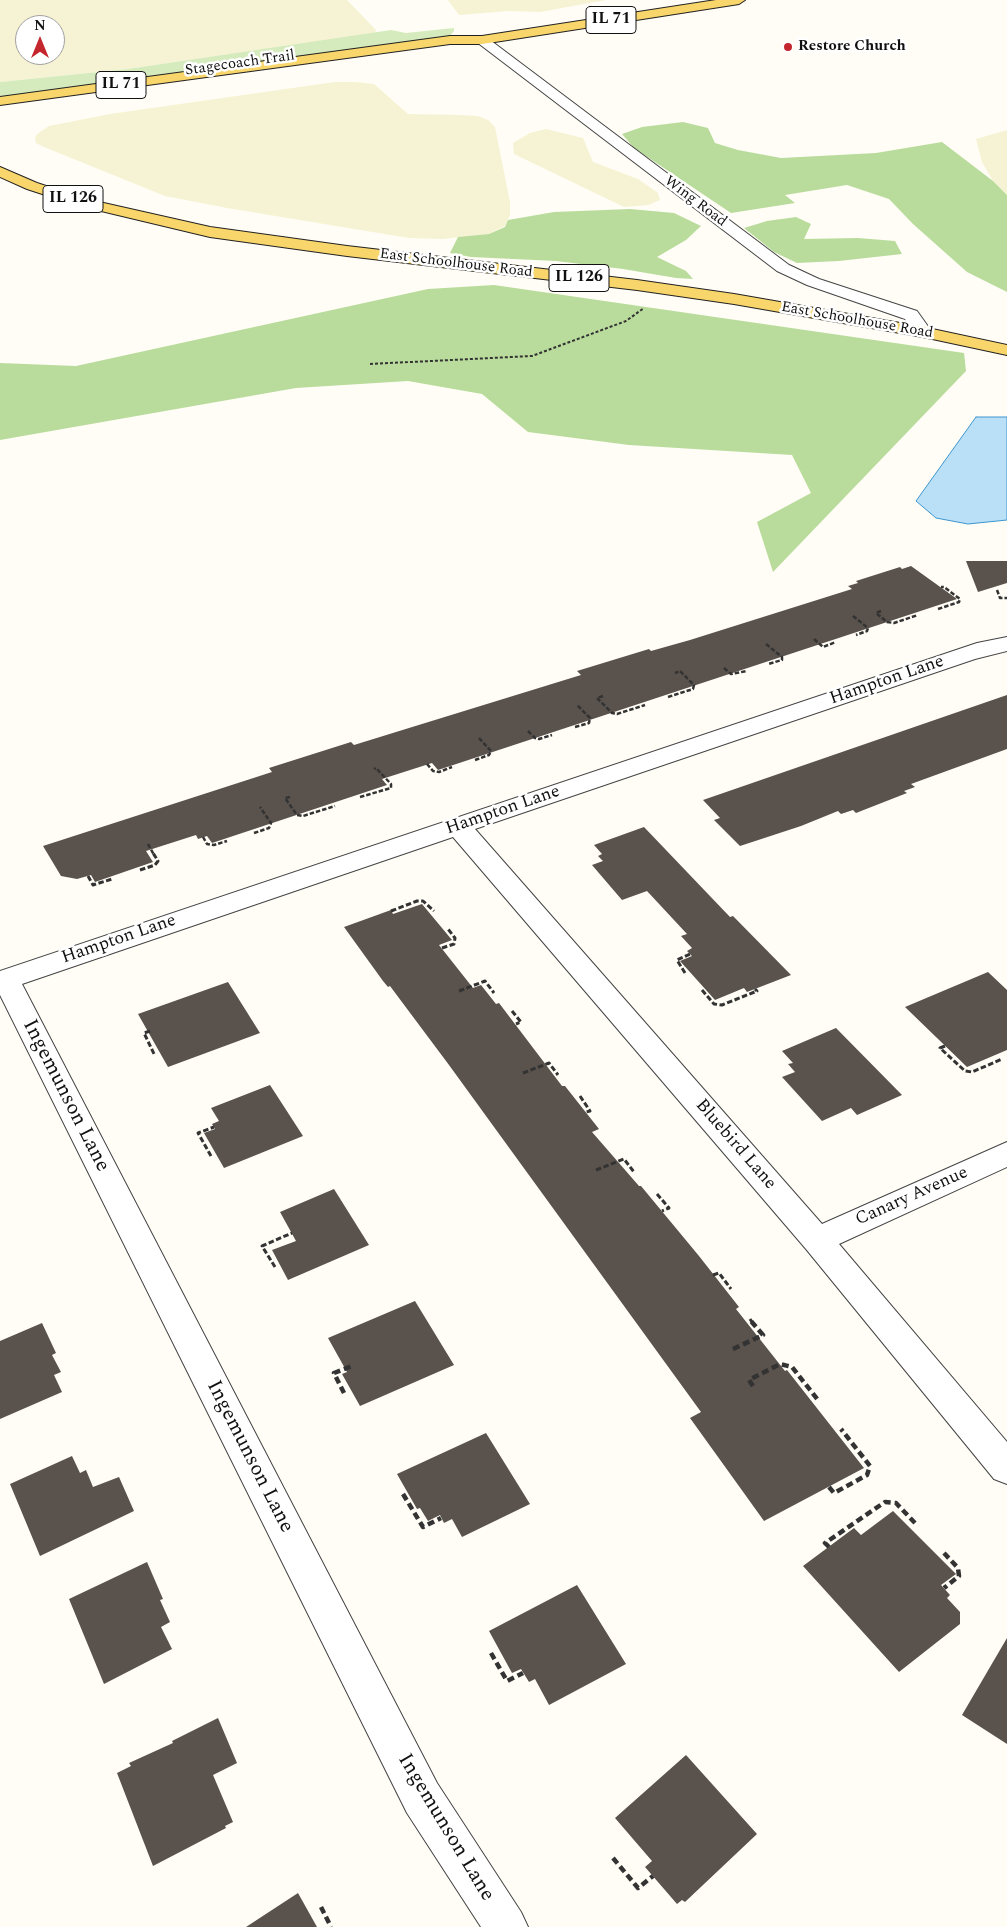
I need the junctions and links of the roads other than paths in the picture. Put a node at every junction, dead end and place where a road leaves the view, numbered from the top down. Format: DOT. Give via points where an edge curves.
graph roads {
  1 [pos="740,0"];
  2 [pos="482,40"];
  3 [pos="0,101"];
  4 [pos="0,112"];
  5 [pos="0,171"];
  6 [pos="922,332"];
  7 [pos="1007,350"];
  8 [pos="1007,644"];
  9 [pos="458,826"];
  10 [pos="3,980"];
  11 [pos="1007,1154"];
  12 [pos="818,1240"];
  13 [pos="1007,1468"];
  14 [pos="506,1927"];
  1 -- 2 [label="main road, Stagecoach Trail / IL 71"];
  2 -- 3 [label="main road, Stagecoach Trail / IL 71" via="450,40"];
  2 -- 4 [label="main road, Stagecoach Trail / IL 71" via="453,50"];
  2 -- 6 [label="street, Wing Road" via="782,268 813,282 911,315"];
  5 -- 6 [label="main road, East Schoolhouse Road / IL 126" via="32,186 81,202 210,232 669,290"];
  6 -- 7 [label="main road, East Schoolhouse Road / IL 126"];
  8 -- 9 [label="street, Hampton Lane" via="967,654"];
  9 -- 10 [label="street, Hampton Lane"];
  9 -- 12 [label="street, Bluebird Lane"];
  10 -- 14 [label="street, Ingemunson Lane" via="422,1798"];
  11 -- 12 [label="street, Canary Avenue"];
  12 -- 13 [label="street, Bluebird Lane"];
}
